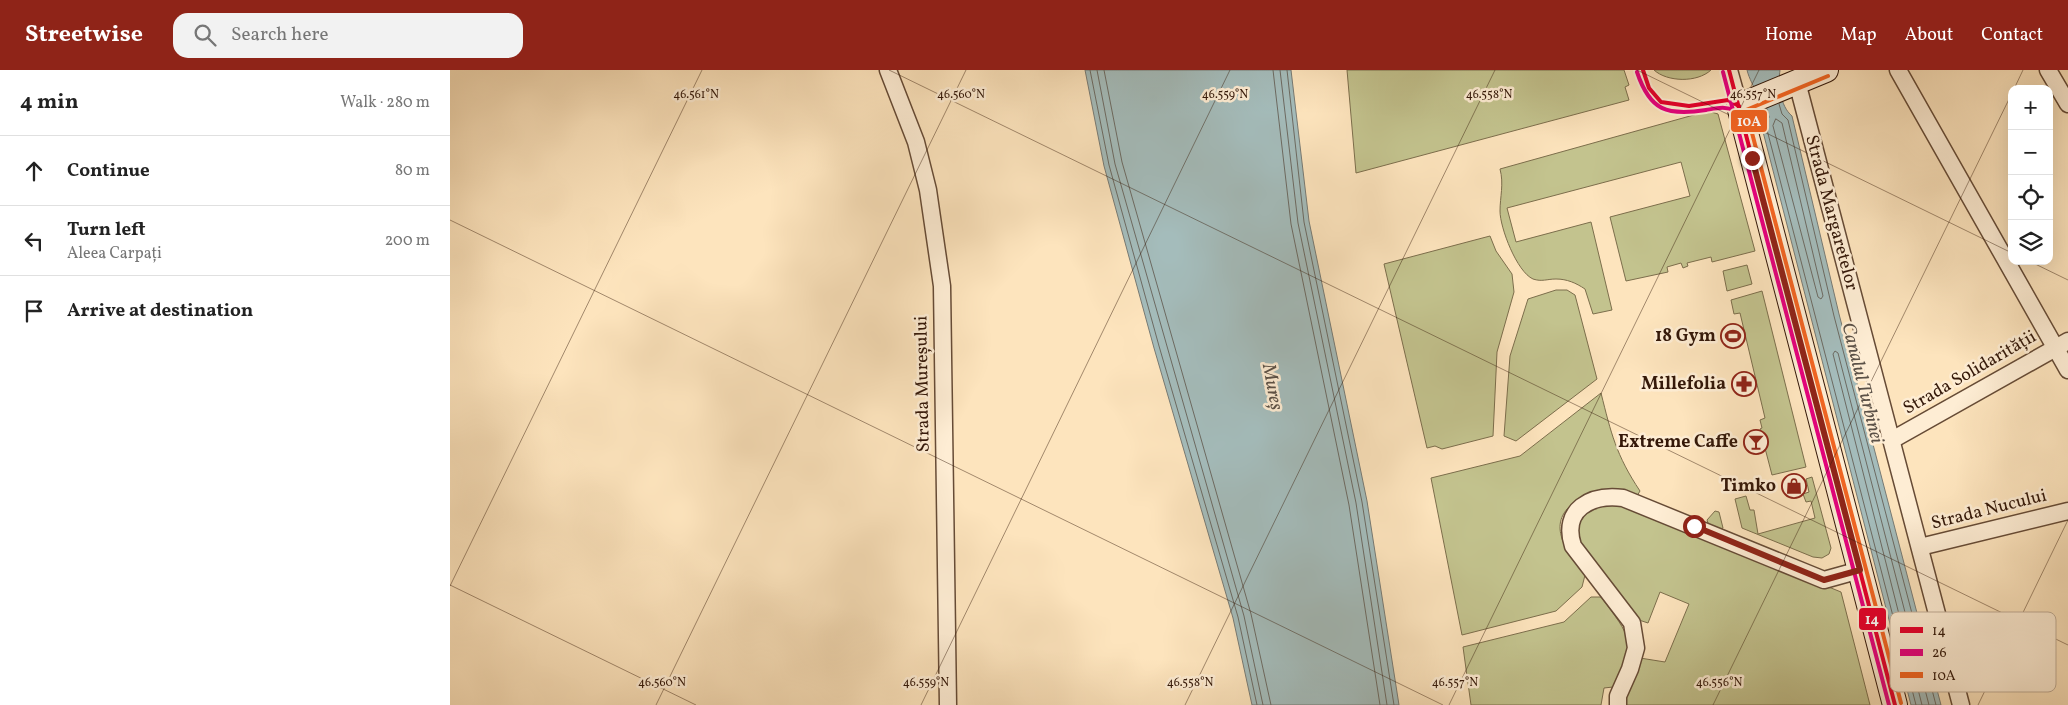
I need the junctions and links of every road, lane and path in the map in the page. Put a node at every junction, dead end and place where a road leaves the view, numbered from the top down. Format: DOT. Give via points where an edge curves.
graph roads {
  1 [pos="888,70"];
  2 [pos="1729,70"];
  3 [pos="1826,70"];
  4 [pos="1898,70"];
  5 [pos="2048,70"];
  6 [pos="1791,81"];
  7 [pos="1745,104"];
  8 [pos="2068,104"];
  9 [pos="2062,344"];
  10 [pos="2068,370"];
  11 [pos="1892,440"];
  12 [pos="2068,511"];
  13 [pos="1920,547"];
  14 [pos="1860,570"];
  15 [pos="1937,612"];
  16 [pos="1890,686"];
  17 [pos="1892,692"];
  18 [pos="1958,692"];
  19 [pos="948,705"];
  20 [pos="1618,705"];
  21 [pos="1895,705"];
  22 [pos="1961,705"];
  1 -- 19 [label="street, Strada Mureșului" via="916,142 928,190 942,286"];
  2 -- 7 [label="street"];
  3 -- 6 [label="street"];
  4 -- 9 [label="street"];
  5 -- 8 [label="street"];
  6 -- 7 [label="street"];
  6 -- 11 [label="street, Strada Margaretelor"];
  7 -- 14 [label="street"];
  9 -- 10 [label="street"];
  9 -- 11 [label="street, Strada Solidarității"];
  11 -- 13 [label="street, Strada Margaretelor"];
  12 -- 13 [label="street, Strada Nucului"];
  13 -- 15 [label="street, Strada Margaretelor"];
  14 -- 16 [label="street"];
  14 -- 20 [label="street" via="1824,580 1623,498 1610,496 1592,500 1580,507 1570,520 1569,532 1573,546 1632,623 1636,648 1618,696"];
  17 -- 21 [label="street"];
  18 -- 22 [label="street, Strada Margaretelor"];
}
